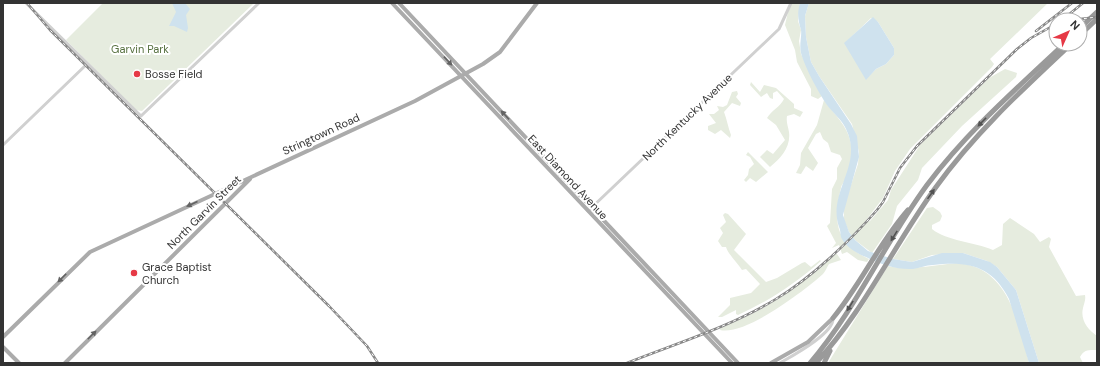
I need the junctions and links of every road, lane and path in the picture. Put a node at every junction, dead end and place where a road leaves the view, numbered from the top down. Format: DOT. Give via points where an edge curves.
graph roads {
  1 [pos="26,3"];
  2 [pos="259,3"];
  3 [pos="392,3"];
  4 [pos="399,3"];
  5 [pos="537,3"];
  6 [pos="791,3"];
  7 [pos="1097,12"];
  8 [pos="1097,19"];
  9 [pos="1088,20"];
  10 [pos="1088,28"];
  11 [pos="1056,52"];
  12 [pos="1063,52"];
  13 [pos="87,64"];
  14 [pos="466,74"];
  15 [pos="462,76"];
  16 [pos="3,145"];
  17 [pos="253,176"];
  18 [pos="919,197"];
  19 [pos="590,209"];
  20 [pos="833,318"];
  21 [pos="3,337"];
  22 [pos="838,338"];
  23 [pos="3,347"];
  24 [pos="19,363"];
  25 [pos="65,363"];
  26 [pos="732,363"];
  27 [pos="738,363"];
  28 [pos="771,363"];
  29 [pos="780,363"];
  30 [pos="810,363"];
  31 [pos="816,363"];
  32 [pos="824,363"];
  1 -- 13 [label="street"];
  2 -- 13 [label="street" via="141,116"];
  3 -- 15 [label="main road, East Diamond Avenue, one-way"];
  4 -- 14 [label="main road, East Diamond Avenue"];
  5 -- 14 [label="main road, Stringtown Road" via="500,52"];
  6 -- 19 [label="street, North Kentucky Avenue" via="784,21 772,35"];
  7 -- 9 [label="highway"];
  8 -- 10 [label="highway"];
  11 -- 18 [label="highway, one-way" via="969,136"];
  22 -- 12 [label="highway, one-way" via="928,197 994,118"];
  13 -- 16 [label="street"];
  14 -- 15 [label="main road, Stringtown Road"];
  19 -- 14 [label="main road, East Diamond Avenue, one-way"];
  15 -- 17 [label="main road, Stringtown Road" via="415,101"];
  15 -- 19 [label="main road, East Diamond Avenue"];
  17 -- 21 [label="main road, Stringtown Road, one-way" via="90,252"];
  25 -- 17 [label="main road, North Garvin Street, one-way"];
  18 -- 20 [label="highway" via="893,227"];
  18 -- 30 [label="highway, one-way" via="831,337"];
  19 -- 26 [label="main road, East Diamond Avenue"];
  19 -- 27 [label="main road, East Diamond Avenue"];
  20 -- 28 [label="main road" via="808,342"];
  20 -- 29 [label="street" via="832,324 818,338"];
  22 -- 31 [label="highway"];
  22 -- 32 [label="highway"];
  23 -- 24 [label="main road"];
}
